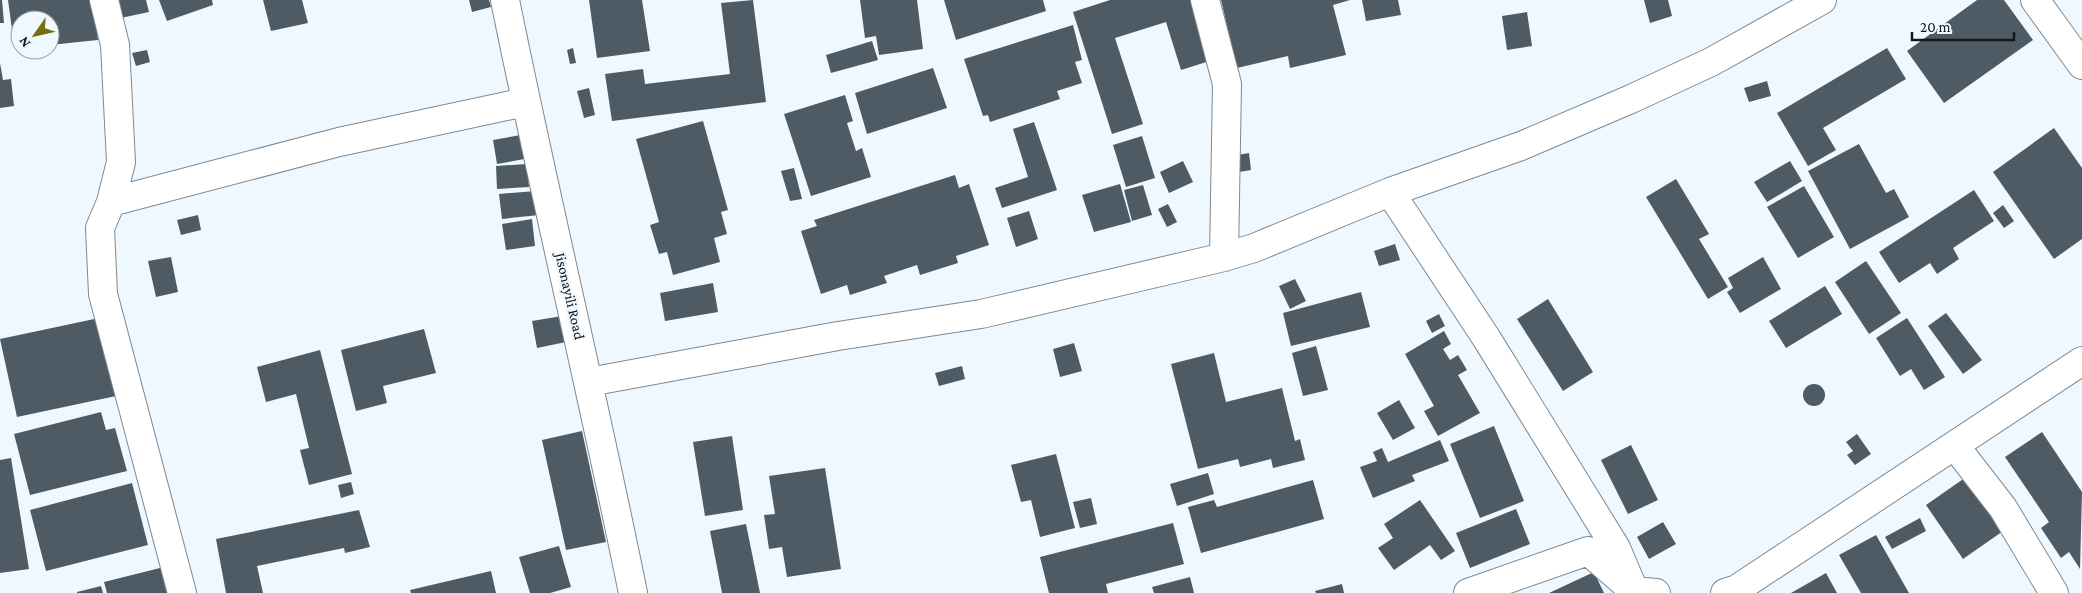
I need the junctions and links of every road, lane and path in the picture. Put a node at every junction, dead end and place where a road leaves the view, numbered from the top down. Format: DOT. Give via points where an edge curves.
graph roads {
  1 [pos="104,0"];
  2 [pos="505,0"];
  3 [pos="1205,0"];
  4 [pos="1822,0"];
  5 [pos="2035,0"];
  6 [pos="2082,65"];
  7 [pos="526,102"];
  8 [pos="1390,192"];
  9 [pos="111,202"];
  10 [pos="1224,257"];
  11 [pos="2082,361"];
  12 [pos="589,382"];
  13 [pos="1955,446"];
  14 [pos="1642,592"];
  15 [pos="182,593"];
  16 [pos="633,593"];
  17 [pos="1468,593"];
  18 [pos="1725,593"];
  19 [pos="2054,593"];
  1 -- 9 [label="street" via="114,44 121,162"];
  2 -- 7 [label="street, Jisonayili Road"];
  3 -- 10 [label="street" via="1227,84"];
  4 -- 8 [label="street" via="1711,62 1631,99 1520,146"];
  5 -- 6 [label="street"];
  7 -- 9 [label="street" via="339,142"];
  7 -- 12 [label="street, Jisonayili Road"];
  8 -- 10 [label="street" via="1254,248"];
  8 -- 14 [label="street" via="1487,339"];
  9 -- 15 [label="street" via="100,228 103,294"];
  10 -- 12 [label="street" via="980,314 838,336"];
  11 -- 13 [label="street"];
  12 -- 16 [label="street, Jisonayili Road"];
  13 -- 18 [label="street" via="1738,589"];
  13 -- 19 [label="street" via="2003,508"];
  14 -- 17 [label="street" via="1588,551"];
}
